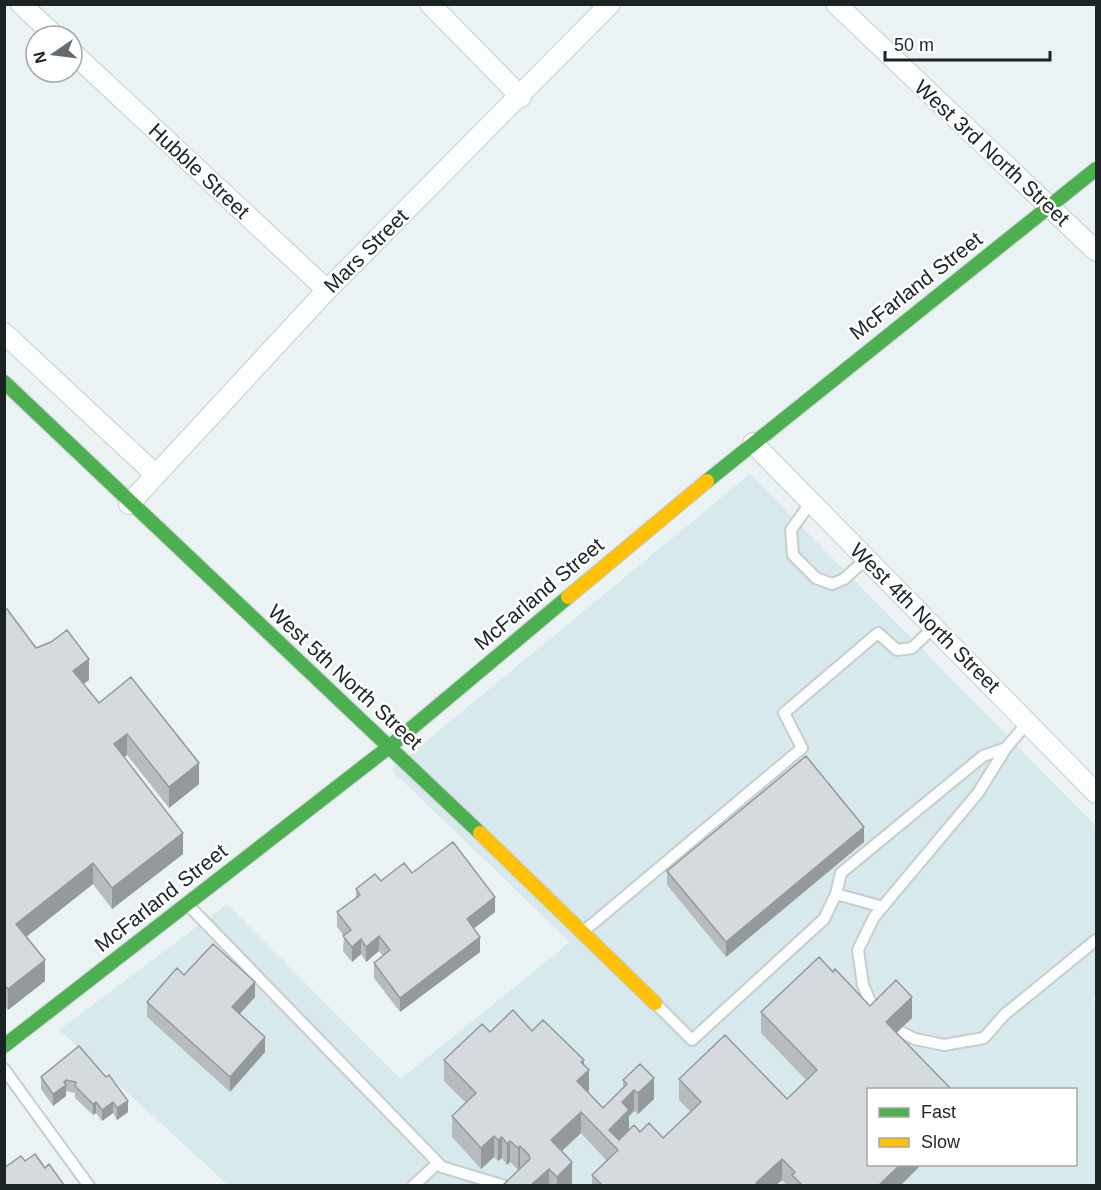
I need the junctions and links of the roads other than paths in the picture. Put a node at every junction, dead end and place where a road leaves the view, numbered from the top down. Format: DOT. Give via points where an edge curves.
graph roads {
  1 [pos="21,4"];
  2 [pos="430,4"];
  3 [pos="610,4"];
  4 [pos="836,4"];
  5 [pos="42,24"];
  6 [pos="84,63"];
  7 [pos="521,97"];
  8 [pos="1096,169"];
  9 [pos="1050,207"];
  10 [pos="1096,251"];
  11 [pos="327,290"];
  12 [pos="4,333"];
  13 [pos="4,382"];
  14 [pos="753,443"];
  15 [pos="156,475"];
  16 [pos="811,502"];
  17 [pos="129,504"];
  18 [pos="867,558"];
  19 [pos="934,627"];
  20 [pos="1028,723"];
  21 [pos="389,747"];
  22 [pos="1006,748"];
  23 [pos="1096,793"];
  24 [pos="836,894"];
  25 [pos="187,904"];
  26 [pos="883,907"];
  27 [pos="584,932"];
  28 [pos="1096,940"];
  29 [pos="655,1003"];
  30 [pos="4,1046"];
  31 [pos="4,1069"];
  32 [pos="438,1163"];
  33 [pos="89,1185"];
  34 [pos="413,1185"];
  35 [pos="505,1185"];
  1 -- 5 [label="street"];
  2 -- 7 [label="street"];
  3 -- 7 [label="street, Mars Street"];
  4 -- 9 [label="street, West 3rd North Street"];
  6 -- 11 [label="street, Hubble Street"];
  7 -- 11 [label="street, Mars Street"];
  8 -- 9 [label="street, McFarland Street"];
  9 -- 10 [label="street, West 3rd North Street"];
  9 -- 14 [label="street, McFarland Street"];
  11 -- 15 [label="street, Mars Street"];
  12 -- 15 [label="street"];
  13 -- 17 [label="street, West 5th North Street"];
  14 -- 16 [label="street, West 4th North Street"];
  14 -- 21 [label="street, McFarland Street"];
  15 -- 17 [label="street, Mars Street"];
  16 -- 18 [label="street, West 4th North Street"];
  16 -- 18 [label="lane" via="791,530 793,555 816,578 832,584 844,579"];
  17 -- 21 [label="street, West 5th North Street"];
  18 -- 19 [label="street, West 4th North Street"];
  19 -- 20 [label="street, West 4th North Street"];
  19 -- 27 [label="lane" via="912,648 897,650 878,633 784,713 802,748"];
  20 -- 22 [label="lane"];
  20 -- 23 [label="street, West 4th North Street"];
  21 -- 25 [label="street, McFarland Street"];
  21 -- 27 [label="street, West 5th North Street"];
  22 -- 24 [label="lane" via="983,756 841,873"];
  22 -- 26 [label="lane" via="978,793"];
  24 -- 26 [label="lane"];
  24 -- 29 [label="lane" via="824,919 692,1040"];
  25 -- 30 [label="street, McFarland Street"];
  25 -- 32 [label="lane"];
  26 -- 28 [label="lane" via="858,950 863,985 872,1006 889,1026 944,1045 984,1038 1004,1015"];
  27 -- 29 [label="street, West 5th North Street"];
  31 -- 33 [label="lane"];
  32 -- 34 [label="lane"];
  32 -- 35 [label="lane"];
}
